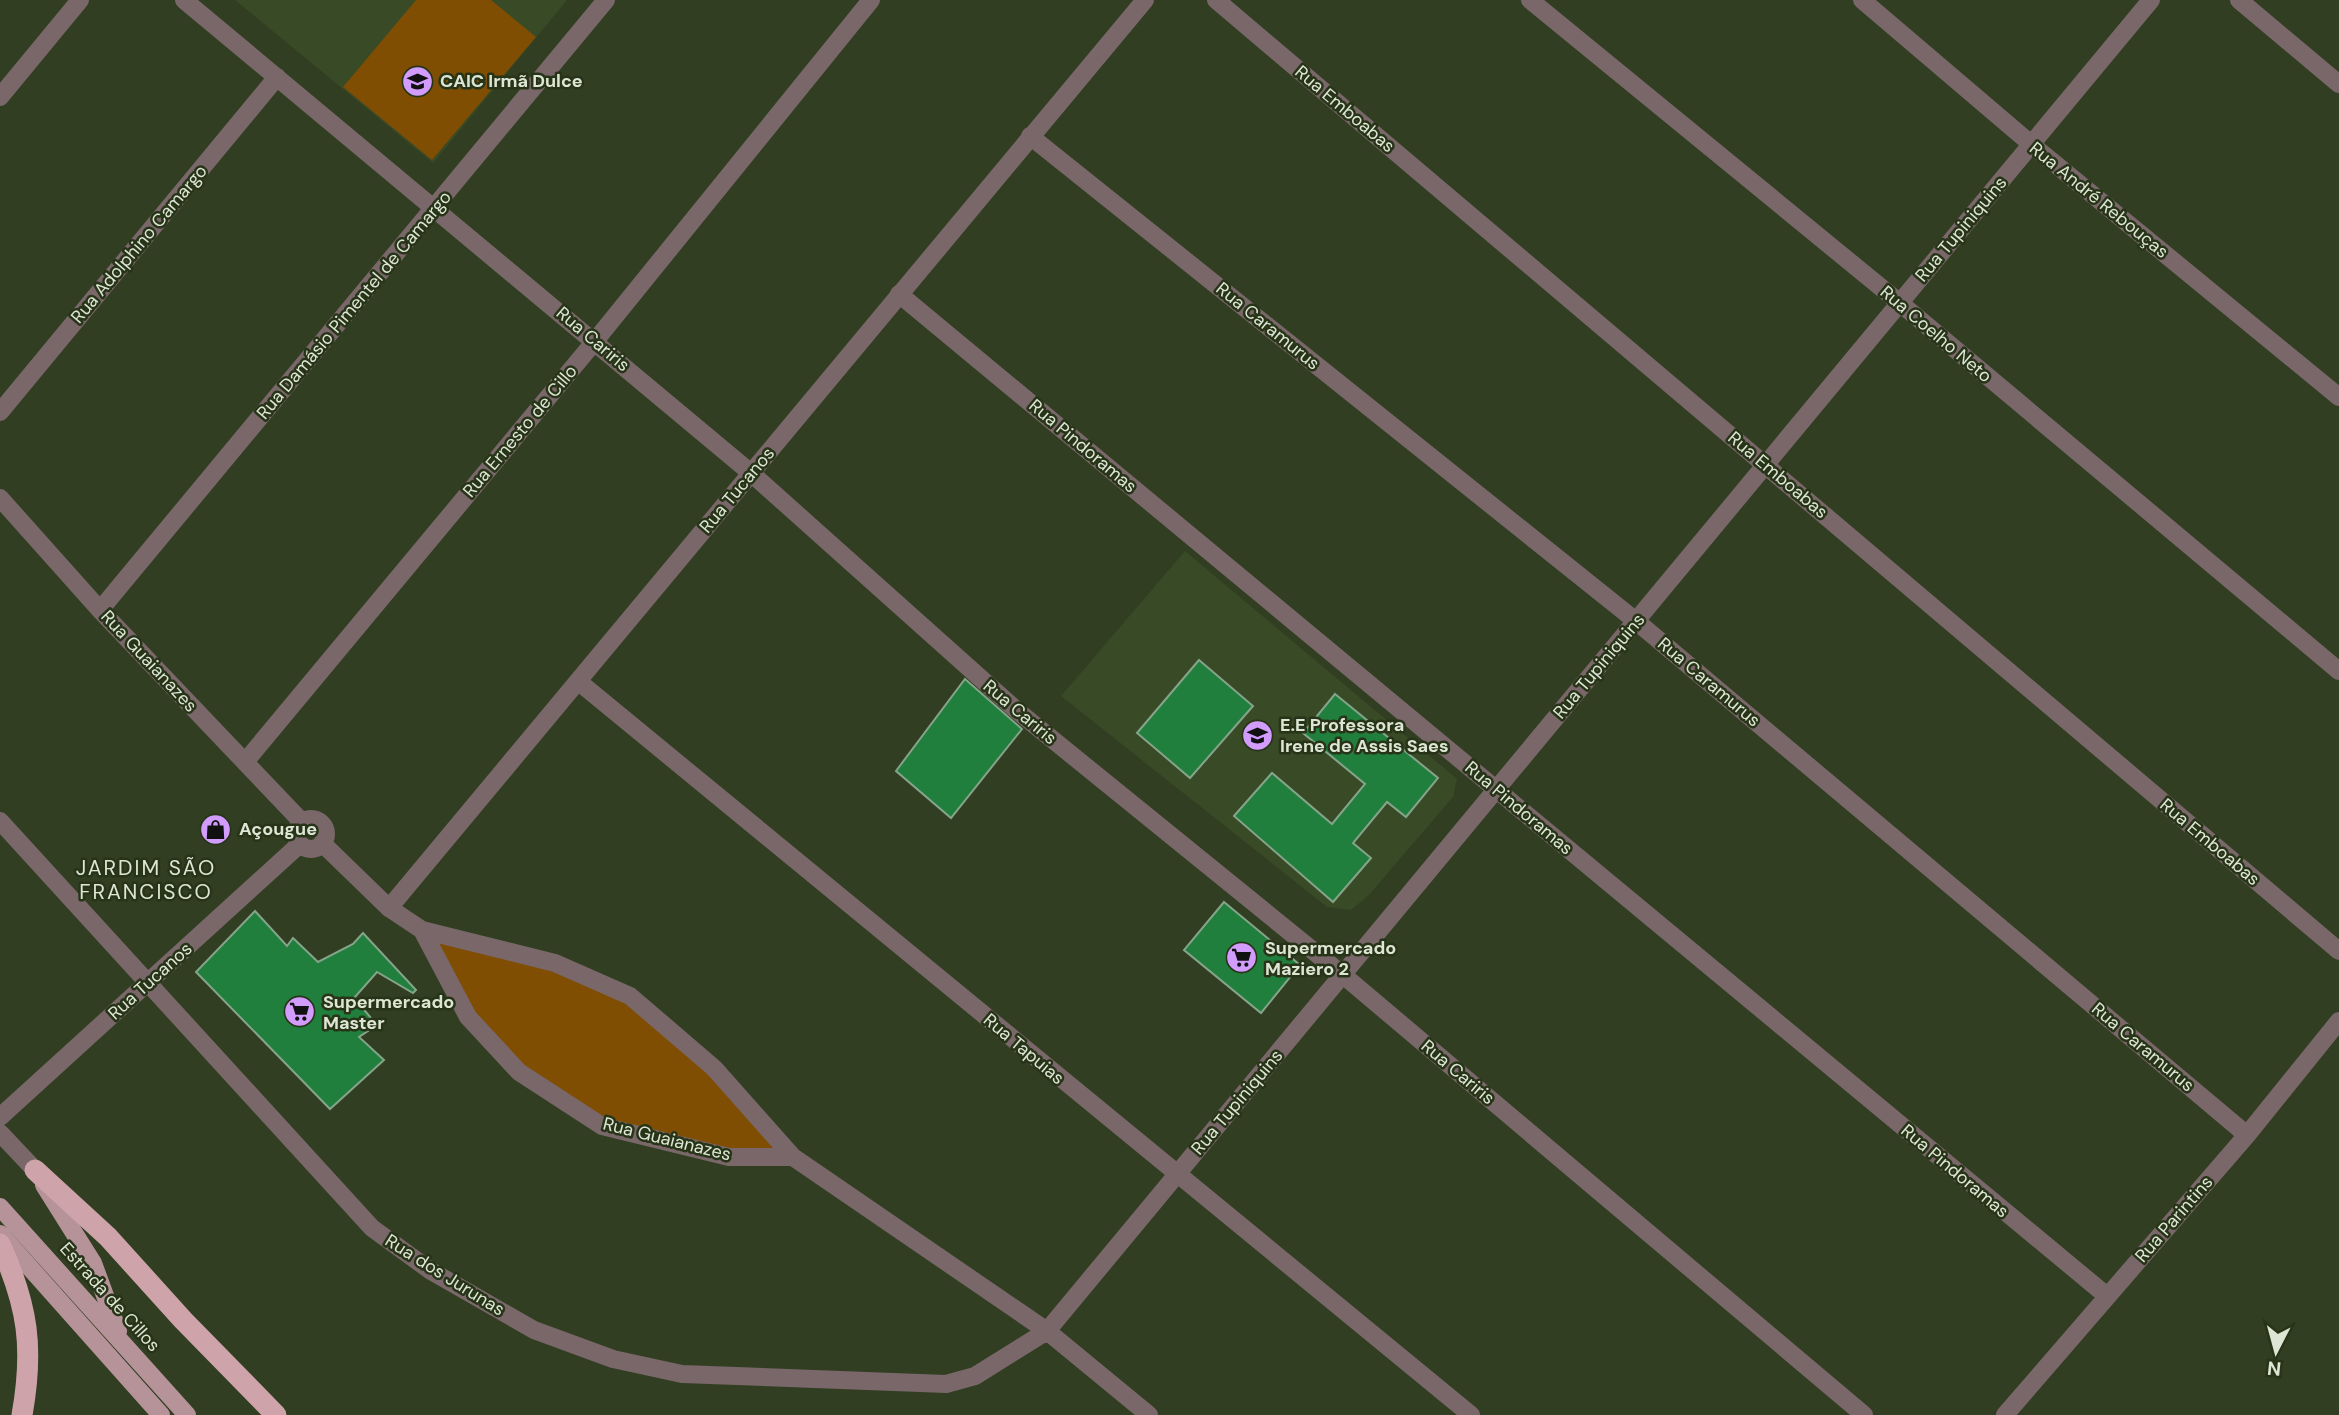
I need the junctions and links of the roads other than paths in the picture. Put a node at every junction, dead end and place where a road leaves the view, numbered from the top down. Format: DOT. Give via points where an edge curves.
graph roads {
  1 [pos="80,0"];
  2 [pos="184,0"];
  3 [pos="606,0"];
  4 [pos="871,0"];
  5 [pos="1145,0"];
  6 [pos="1216,0"];
  7 [pos="1530,0"];
  8 [pos="1862,0"];
  9 [pos="2151,0"];
  10 [pos="2239,0"];
  11 [pos="277,77"];
  12 [pos="2339,84"];
  13 [pos="0,97"];
  14 [pos="1030,136"];
  15 [pos="2031,145"];
  16 [pos="435,208"];
  17 [pos="899,294"];
  18 [pos="1900,303"];
  19 [pos="596,341"];
  20 [pos="2339,397"];
  21 [pos="0,412"];
  22 [pos="1766,465"];
  23 [pos="751,473"];
  24 [pos="0,498"];
  25 [pos="100,610"];
  26 [pos="1636,621"];
  27 [pos="2339,671"];
  28 [pos="579,682"];
  29 [pos="245,762"];
  30 [pos="1497,790"];
  31 [pos="0,821"];
  32 [pos="302,822"];
  33 [pos="300,844"];
  34 [pos="322,844"];
  35 [pos="389,908"];
  36 [pos="422,930"];
  37 [pos="2339,951"];
  38 [pos="1343,975"];
  39 [pos="150,981"];
  40 [pos="2339,1021"];
  41 [pos="0,1117"];
  42 [pos="0,1133"];
  43 [pos="2247,1135"];
  44 [pos="793,1157"];
  45 [pos="35,1170"];
  46 [pos="1176,1175"];
  47 [pos="0,1207"];
  48 [pos="0,1234"];
  49 [pos="0,1244"];
  50 [pos="2107,1296"];
  51 [pos="1047,1331"];
  52 [pos="122,1341"];
  53 [pos="22,1415"];
  54 [pos="161,1415"];
  55 [pos="187,1415"];
  56 [pos="276,1415"];
  57 [pos="1149,1415"];
  58 [pos="1471,1415"];
  59 [pos="1864,1415"];
  60 [pos="2005,1415"];
  1 -- 13 [label="street"];
  2 -- 11 [label="street, Rua Cariris"];
  3 -- 16 [label="street, Rua Damásio Pimentel de Camargo"];
  4 -- 19 [label="street, Rua Ernesto de Cillo"];
  5 -- 14 [label="street, Rua Tucanos"];
  6 -- 22 [label="street, Rua Emboabas"];
  7 -- 18 [label="street, Rua Coelho Neto"];
  8 -- 15 [label="street, Rua André Rebouças"];
  9 -- 15 [label="street, Rua Tupiniquins"];
  10 -- 12 [label="street"];
  11 -- 16 [label="street, Rua Cariris"];
  11 -- 21 [label="street, Rua Adolphino Camargo"];
  14 -- 17 [label="street, Rua Tucanos"];
  14 -- 26 [label="street, Rua Caramurus"];
  15 -- 18 [label="street, Rua Tupiniquins"];
  15 -- 20 [label="street, Rua André Rebouças"];
  16 -- 19 [label="street, Rua Cariris"];
  16 -- 25 [label="street, Rua Damásio Pimentel de Camargo"];
  17 -- 23 [label="street, Rua Tucanos"];
  17 -- 30 [label="street, Rua Pindoramas"];
  18 -- 22 [label="street, Rua Tupiniquins"];
  18 -- 27 [label="street, Rua Coelho Neto"];
  19 -- 23 [label="street, Rua Cariris"];
  19 -- 29 [label="street, Rua Ernesto de Cillo"];
  22 -- 26 [label="street, Rua Tupiniquins"];
  22 -- 37 [label="street, Rua Emboabas"];
  23 -- 28 [label="street, Rua Tucanos"];
  23 -- 38 [label="street, Rua Cariris" via="1015,709"];
  24 -- 25 [label="street, Rua Guaianazes"];
  25 -- 29 [label="street, Rua Guaianazes"];
  26 -- 30 [label="street, Rua Tupiniquins"];
  26 -- 43 [label="street, Rua Caramurus"];
  28 -- 35 [label="street, Rua Tucanos"];
  28 -- 46 [label="street, Rua Tapuias"];
  29 -- 32 [label="street, Rua Guaianazes"];
  30 -- 38 [label="street, Rua Tupiniquins"];
  30 -- 50 [label="street, Rua Pindoramas"];
  31 -- 39 [label="street, Rua dos Jurunas"];
  32 -- 33 [label="street" via="296,832"];
  32 -- 34 [label="street" via="319,822 326,832"];
  33 -- 34 [label="street" via="311,848"];
  33 -- 39 [label="street, Rua Tucanos"];
  34 -- 35 [label="street"];
  35 -- 36 [label="street, Rua Guaianazes"];
  36 -- 44 [label="street, Rua Guaianazes" via="555,963 630,996 714,1068"];
  36 -- 44 [label="street, Rua Guaianazes" via="468,1017 519,1072 602,1126 729,1157"];
  38 -- 46 [label="street, Rua Tupiniquins"];
  38 -- 59 [label="street, Rua Cariris"];
  39 -- 41 [label="street, Rua Tucanos"];
  39 -- 51 [label="street, Rua dos Jurunas" via="372,1228 431,1271 534,1330 612,1359 682,1374 946,1384 975,1376"];
  40 -- 43 [label="street, Rua Parintins"];
  42 -- 45 [label="street"];
  43 -- 50 [label="street, Rua Parintins"];
  44 -- 51 [label="street, Rua Guaianazes"];
  45 -- 52 [label="main road" via="93,1263"];
  45 -- 56 [label="highway" via="108,1237"];
  46 -- 51 [label="street, Rua Tupiniquins"];
  46 -- 58 [label="street, Rua Tapuias"];
  47 -- 52 [label="main road, Estrada de Cillos"];
  48 -- 54 [label="main road"];
  49 -- 53 [label="highway" via="15,1278 28,1332 30,1373"];
  50 -- 60 [label="street, Rua Parintins"];
  51 -- 57 [label="street, Rua Guaianazes"];
  52 -- 55 [label="main road, Estrada de Cillos"];
}
